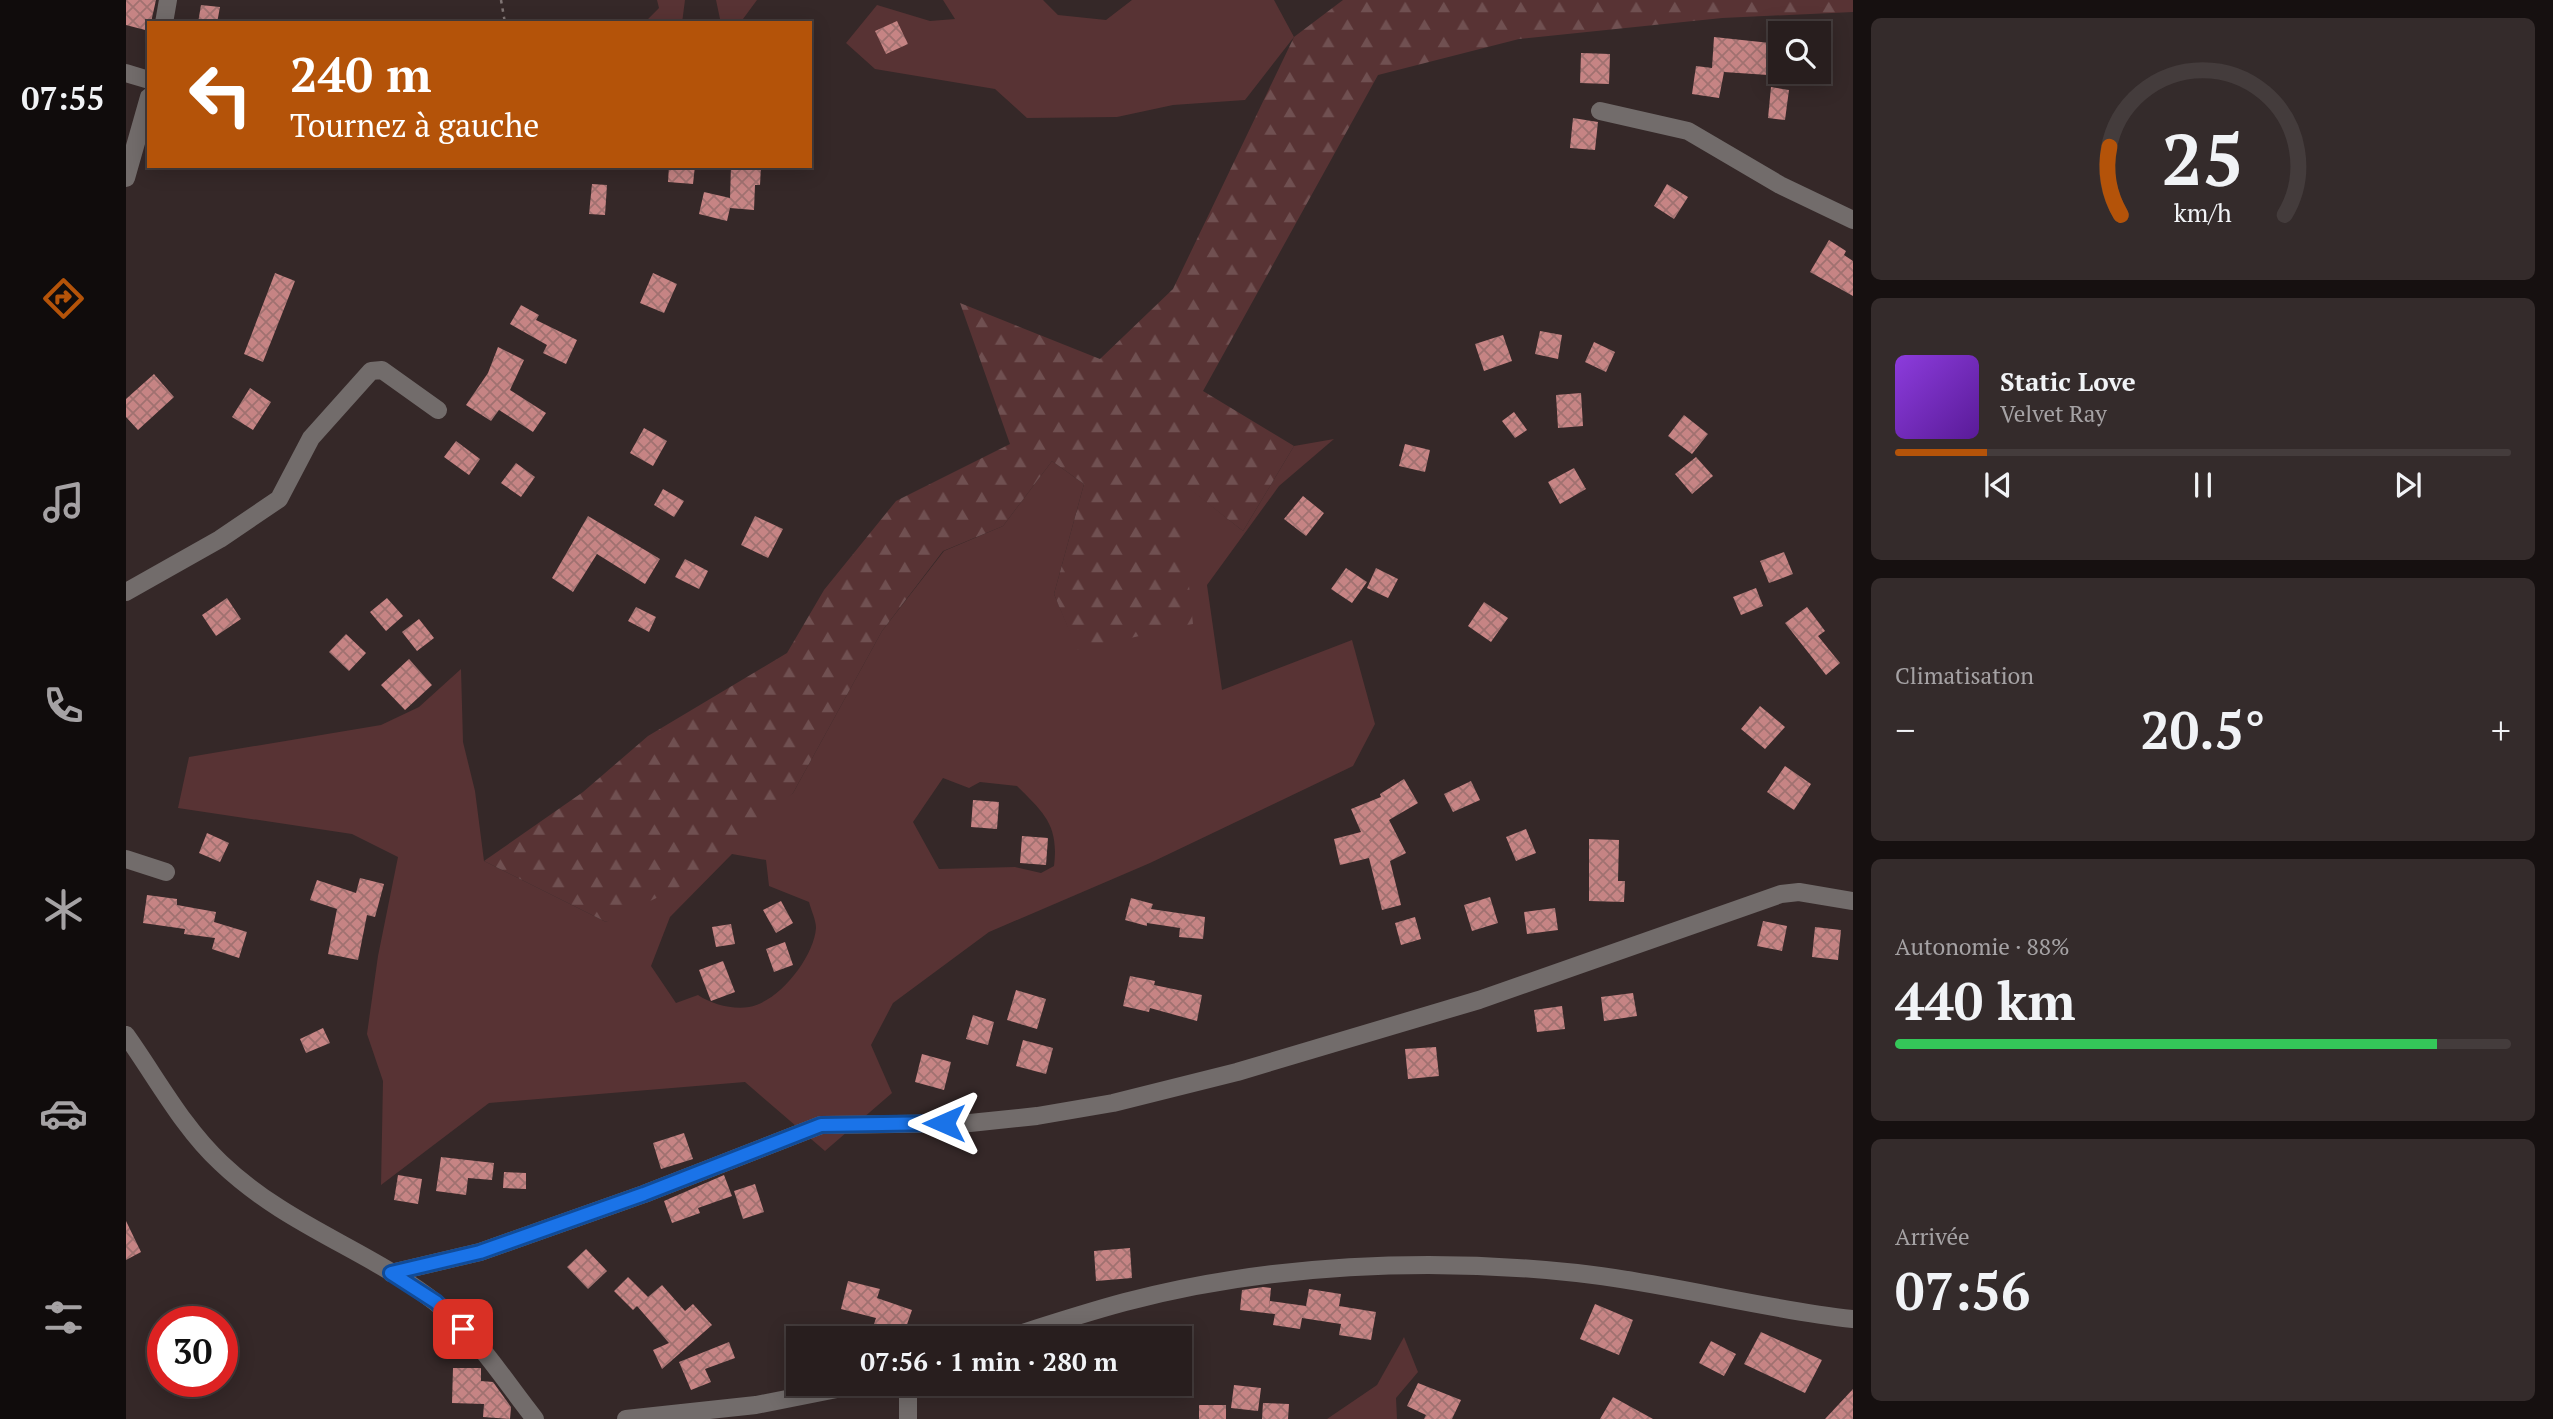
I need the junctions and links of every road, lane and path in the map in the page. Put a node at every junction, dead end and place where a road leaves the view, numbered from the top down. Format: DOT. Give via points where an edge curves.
graph roads {
  1 [pos="167,0"];
  2 [pos="501,0"];
  3 [pos="163,21"];
  4 [pos="505,21"];
  5 [pos="126,73"];
  6 [pos="147,79"];
  7 [pos="147,104"];
  8 [pos="1600,111"];
  9 [pos="126,178"];
  10 [pos="1853,220"];
  11 [pos="438,410"];
  12 [pos="126,592"];
  13 [pos="126,859"];
  14 [pos="166,872"];
  15 [pos="1853,901"];
  16 [pos="126,1035"];
  17 [pos="391,1273"];
  18 [pos="1853,1319"];
  19 [pos="1046,1326"];
  20 [pos="801,1396"];
  21 [pos="908,1396"];
  22 [pos="535,1419"];
  23 [pos="626,1419"];
  24 [pos="908,1419"];
  1 -- 3 [label="street"];
  2 -- 4 [label="path"];
  5 -- 6 [label="street"];
  7 -- 9 [label="street"];
  8 -- 10 [label="street" via="1688,131 1780,185"];
  11 -- 12 [label="street" via="382,370 371,371 311,438 279,499 220,539"];
  13 -- 14 [label="street"];
  15 -- 17 [label="street" via="1799,892 1781,894 1479,1000 1237,1072 1113,1103 970,1123 821,1125 480,1252"];
  16 -- 17 [label="street" via="220,1163 287,1215"];
  17 -- 22 [label="street" via="436,1302 463,1329"];
  18 -- 19 [label="street" via="1577,1273 1400,1267 1303,1272 1186,1290"];
  20 -- 23 [label="street"];
  21 -- 24 [label="street"];
}
